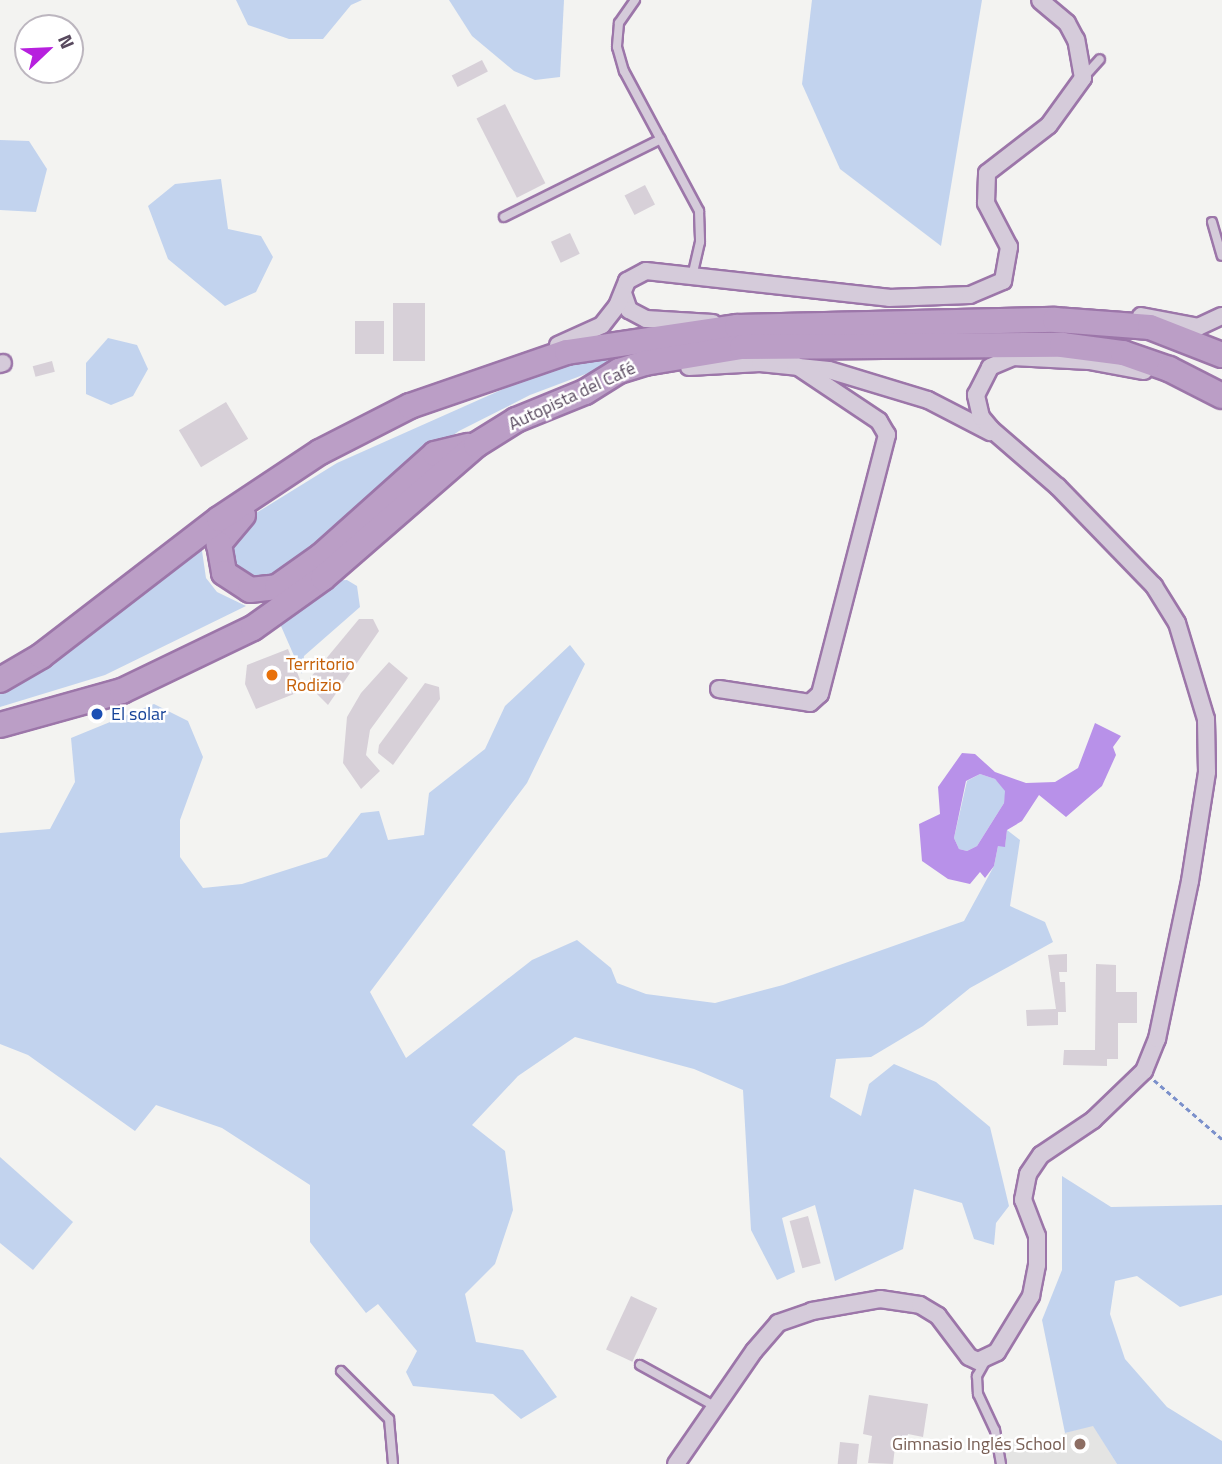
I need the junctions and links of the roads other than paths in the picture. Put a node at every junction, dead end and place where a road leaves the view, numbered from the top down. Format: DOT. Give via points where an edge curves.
graph roads {
  1 [pos="635,0"];
  2 [pos="1040,0"];
  3 [pos="1100,59"];
  4 [pos="1083,78"];
  5 [pos="661,139"];
  6 [pos="504,218"];
  7 [pos="1212,222"];
  8 [pos="1222,256"];
  9 [pos="692,277"];
  10 [pos="623,293"];
  11 [pos="1222,316"];
  12 [pos="1076,321"];
  13 [pos="737,327"];
  14 [pos="1222,355"];
  15 [pos="529,363"];
  16 [pos="795,365"];
  17 [pos="585,392"];
  18 [pos="1222,396"];
  19 [pos="410,406"];
  20 [pos="1222,408"];
  21 [pos="475,445"];
  22 [pos="1018,451"];
  23 [pos="0,680"];
  24 [pos="719,689"];
  25 [pos="0,725"];
  26 [pos="988,1357"];
  27 [pos="640,1365"];
  28 [pos="341,1371"];
  29 [pos="716,1406"];
  30 [pos="393,1464"];
  31 [pos="676,1464"];
  32 [pos="1001,1464"];
  1 -- 5 [label="lane" via="619,23 617,47"];
  2 -- 4 [label="street" via="1067,23 1076,40"];
  3 -- 4 [label="lane"];
  4 -- 9 [label="street" via="1049,125 986,173 986,203 1009,247 1003,281 987,291 939,298 889,298"];
  5 -- 6 [label="lane"];
  5 -- 9 [label="lane" via="699,211 700,242"];
  7 -- 8 [label="lane"];
  9 -- 10 [label="street" via="646,271 627,281"];
  10 -- 13 [label="street" via="629,310 646,319"];
  10 -- 15 [label="street" via="602,325 549,348"];
  11 -- 12 [label="street" via="1198,327 1147,317"];
  12 -- 13 [label="highway, Autopista del Café"];
  12 -- 14 [label="highway, Autopista del Café" via="1150,327"];
  13 -- 15 [label="highway, Autopista del Café" via="625,341"];
  15 -- 19 [label="highway, Autopista del Café"];
  16 -- 17 [label="street" via="688,367"];
  16 -- 22 [label="street" via="896,388 959,415"];
  16 -- 24 [label="street" via="879,421 887,435 820,694 810,703"];
  17 -- 18 [label="highway, Autopista del Café" via="619,371 708,350 977,343 1123,353 1169,369"];
  17 -- 21 [label="highway, Autopista del Café" via="516,420"];
  19 -- 21 [label="highway" via="386,429 304,474 231,524 218,553 230,581 263,591 285,583 435,454"];
  19 -- 23 [label="highway, Autopista del Café" via="282,476 41,656"];
  20 -- 22 [label="street" via="1158,375 1132,368 1013,358 989,367 976,394 981,417"];
  21 -- 25 [label="highway, Autopista del Café" via="315,584 253,628 122,691"];
  22 -- 26 [label="street" via="1134,561 1177,623 1206,719 1208,772 1157,1039 1144,1071 1094,1120 1041,1155 1028,1174 1023,1200 1037,1236 1031,1296 1015,1329"];
  26 -- 29 [label="street" via="978,1361 968,1357 938,1316 920,1305 880,1299 812,1311 778,1323"];
  26 -- 32 [label="lane" via="977,1376 978,1394 995,1430"];
  27 -- 29 [label="lane"];
  28 -- 30 [label="lane" via="389,1419"];
  29 -- 31 [label="street"];
}
